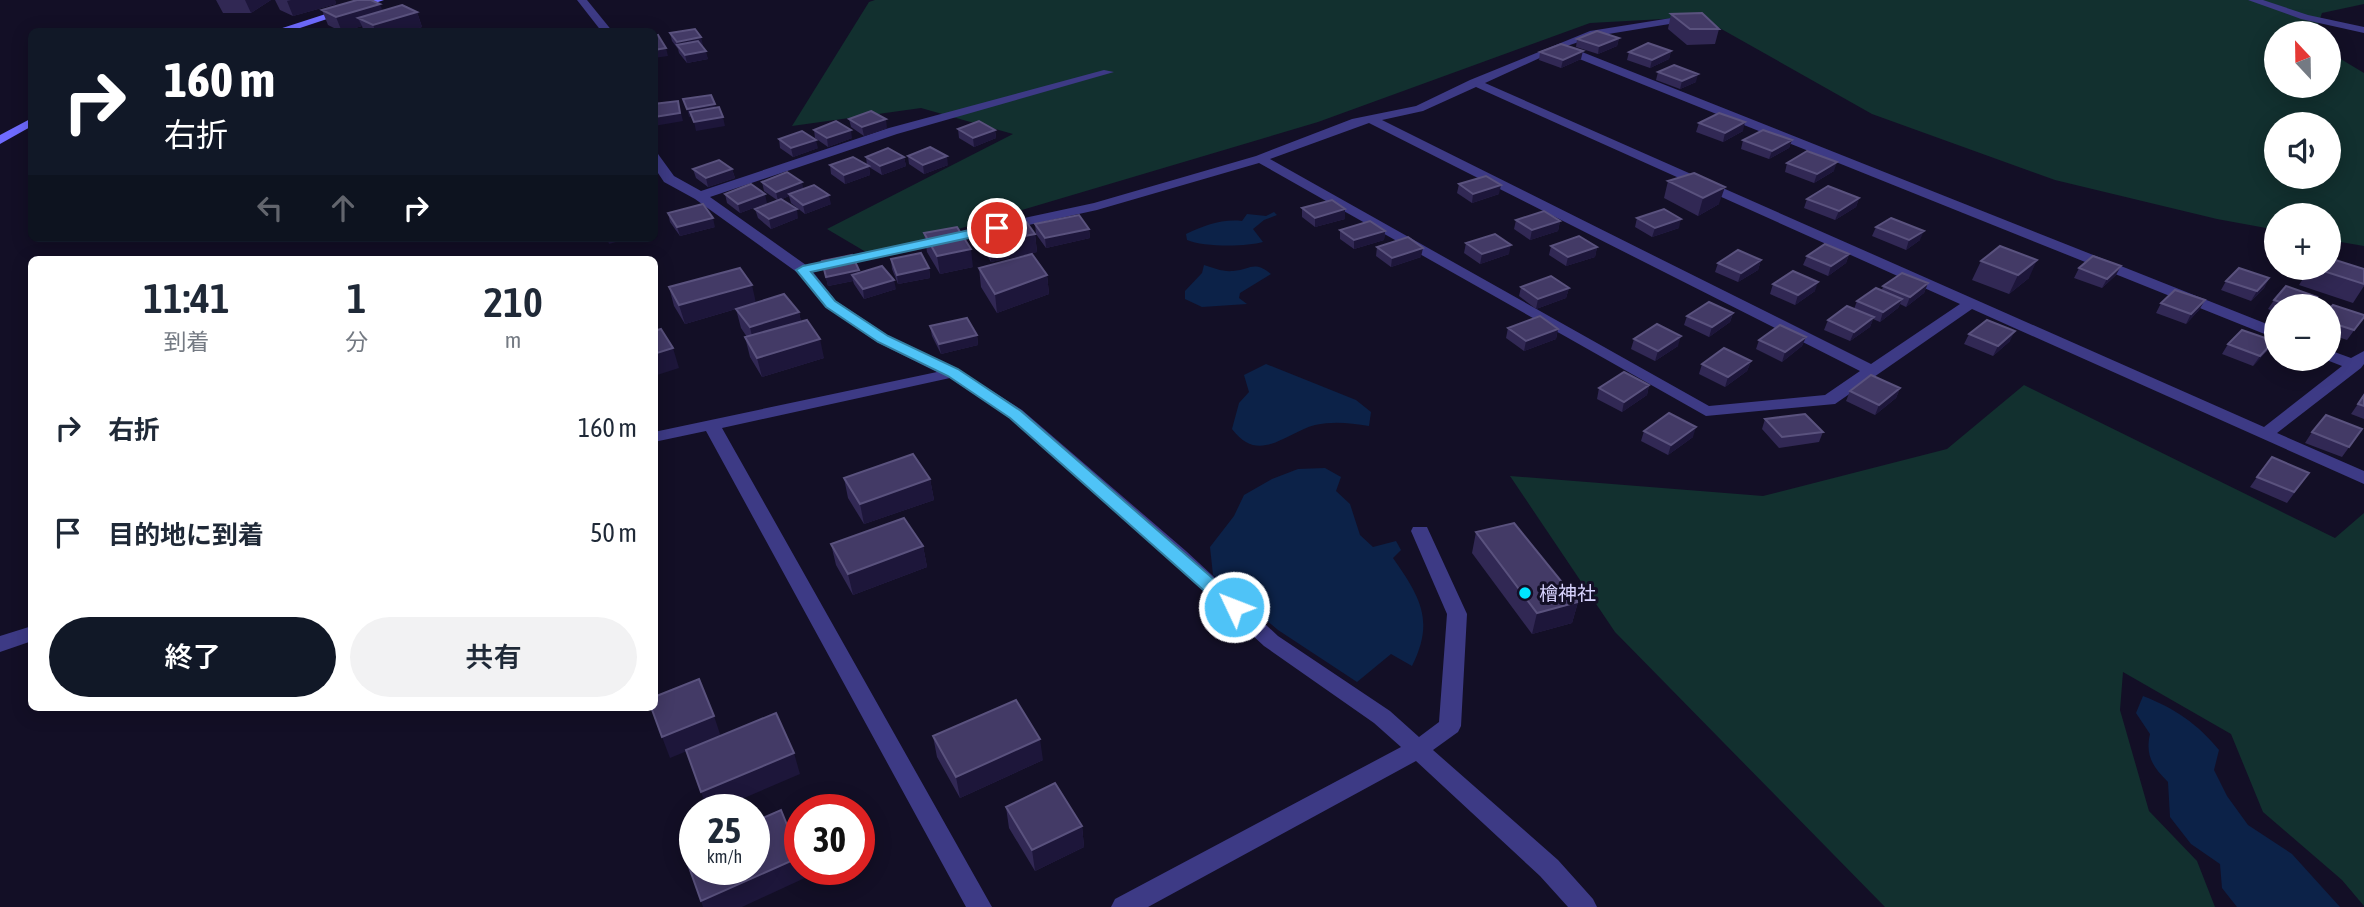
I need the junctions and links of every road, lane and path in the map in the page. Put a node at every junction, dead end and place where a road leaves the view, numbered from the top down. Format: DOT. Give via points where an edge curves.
graph roads {
  1 [pos="379,0"];
  2 [pos="582,0"];
  3 [pos="2253,0"];
  4 [pos="1690,18"];
  5 [pos="288,28"];
  6 [pos="605,28"];
  7 [pos="2364,30"];
  8 [pos="1557,46"];
  9 [pos="1108,72"];
  10 [pos="1474,82"];
  11 [pos="1370,119"];
  12 [pos="28,123"];
  13 [pos="0,140"];
  14 [pos="1260,159"];
  15 [pos="658,163"];
  16 [pos="699,197"];
  17 [pos="803,270"];
  18 [pos="1969,304"];
  19 [pos="2264,329"];
  20 [pos="2341,357"];
  21 [pos="2359,360"];
  22 [pos="1872,371"];
  23 [pos="953,373"];
  24 [pos="711,424"];
  25 [pos="2264,435"];
  26 [pos="658,436"];
  27 [pos="2364,478"];
  28 [pos="1420,531"];
  29 [pos="28,634"];
  30 [pos="0,643"];
  31 [pos="1418,749"];
  32 [pos="979,907"];
  33 [pos="1124,907"];
  34 [pos="1584,907"];
  1 -- 5 [label="street"];
  2 -- 6 [label="street"];
  3 -- 7 [label="street"];
  4 -- 8 [label="street" via="1594,33"];
  8 -- 10 [label="street"];
  8 -- 19 [label="street"];
  9 -- 16 [label="street" via="893,131"];
  10 -- 11 [label="street" via="1419,108"];
  10 -- 18 [label="street"];
  11 -- 14 [label="street"];
  11 -- 22 [label="street"];
  12 -- 13 [label="street"];
  14 -- 17 [label="street" via="1097,206"];
  14 -- 22 [label="street" via="1706,411 1829,400"];
  15 -- 16 [label="street" via="669,179"];
  16 -- 17 [label="street"];
  17 -- 23 [label="street" via="831,304 851,318"];
  18 -- 22 [label="street"];
  18 -- 25 [label="street"];
  20 -- 21 [label="street"];
  21 -- 25 [label="street"];
  23 -- 24 [label="street"];
  23 -- 31 [label="street" via="1016,414 1271,641 1382,717"];
  24 -- 26 [label="street"];
  24 -- 32 [label="street"];
  25 -- 27 [label="street"];
  28 -- 31 [label="street" via="1457,614 1450,726"];
  29 -- 30 [label="street"];
  31 -- 33 [label="street"];
  31 -- 34 [label="street" via="1549,868"];
}
